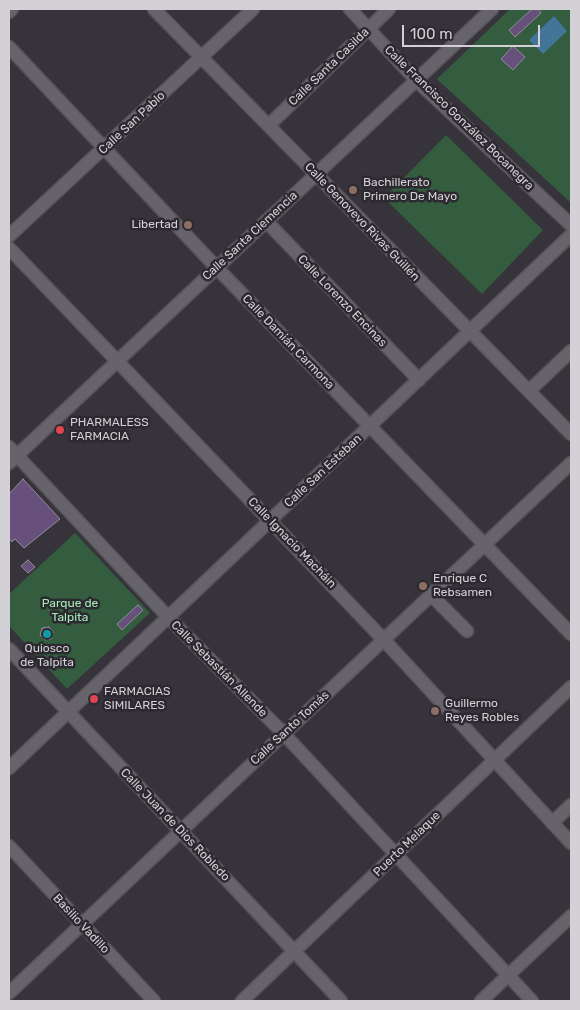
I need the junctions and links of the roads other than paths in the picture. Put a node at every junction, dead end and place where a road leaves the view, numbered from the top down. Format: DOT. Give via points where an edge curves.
graph roads {
  1 [pos="12,9"];
  2 [pos="154,9"];
  3 [pos="253,9"];
  4 [pos="350,9"];
  5 [pos="389,9"];
  6 [pos="492,9"];
  7 [pos="9,12"];
  8 [pos="368,29"];
  9 [pos="9,47"];
  10 [pos="203,56"];
  11 [pos="416,80"];
  12 [pos="269,125"];
  13 [pos="105,148"];
  14 [pos="316,174"];
  15 [pos="266,221"];
  16 [pos="571,224"];
  17 [pos="571,235"];
  18 [pos="9,236"];
  19 [pos="9,248"];
  20 [pos="216,268"];
  21 [pos="470,332"];
  22 [pos="571,351"];
  23 [pos="118,362"];
  24 [pos="418,380"];
  25 [pos="529,391"];
  26 [pos="370,427"];
  27 [pos="571,434"];
  28 [pos="11,455"];
  29 [pos="571,463"];
  30 [pos="270,520"];
  31 [pos="484,545"];
  32 [pos="431,594"];
  33 [pos="168,618"];
  34 [pos="467,631"];
  35 [pos="571,634"];
  36 [pos="384,640"];
  37 [pos="9,649"];
  38 [pos="571,687"];
  39 [pos="67,712"];
  40 [pos="284,734"];
  41 [pos="494,760"];
  42 [pos="9,768"];
  43 [pos="571,804"];
  44 [pos="552,823"];
  45 [pos="181,830"];
  46 [pos="571,843"];
  47 [pos="9,846"];
  48 [pos="397,854"];
  49 [pos="571,916"];
  50 [pos="82,924"];
  51 [pos="294,952"];
  52 [pos="508,976"];
  53 [pos="9,993"];
  54 [pos="154,1001"];
  55 [pos="242,1001"];
  56 [pos="341,1001"];
  57 [pos="481,1001"];
  58 [pos="532,1001"];
  1 -- 7 [label="street"];
  2 -- 10 [label="street, Calle Genovevo Rivas Guillén"];
  3 -- 10 [label="street, Calle San Pablo"];
  4 -- 8 [label="street, Calle Francisco González Bocanegra"];
  5 -- 8 [label="street, Calle Santa Casilda"];
  6 -- 11 [label="street, Calle Santa Clemencia"];
  8 -- 11 [label="street, Calle Francisco González Bocanegra"];
  8 -- 12 [label="street, Calle Santa Casilda"];
  9 -- 13 [label="street, Calle Damián Carmona"];
  10 -- 12 [label="street, Calle Genovevo Rivas Guillén"];
  10 -- 13 [label="street, Calle San Pablo"];
  11 -- 14 [label="street, Calle Santa Clemencia"];
  11 -- 16 [label="street, Calle Francisco González Bocanegra"];
  12 -- 14 [label="street, Calle Genovevo Rivas Guillén"];
  13 -- 18 [label="street, Calle San Pablo"];
  13 -- 20 [label="street, Calle Damián Carmona"];
  14 -- 15 [label="street, Calle Santa Clemencia"];
  14 -- 21 [label="street, Calle Genovevo Rivas Guillén"];
  15 -- 20 [label="street, Calle Santa Clemencia"];
  15 -- 24 [label="street, Calle Lorenzo Encinas"];
  17 -- 21 [label="street, Calle San Esteban"];
  19 -- 23 [label="street, Calle Ignacio Macháin"];
  20 -- 23 [label="street, Calle Santa Clemencia"];
  20 -- 26 [label="street, Calle Damián Carmona"];
  21 -- 24 [label="street, Calle San Esteban"];
  21 -- 25 [label="street, Calle Genovevo Rivas Guillén"];
  22 -- 25 [label="street"];
  23 -- 28 [label="street, Calle Santa Clemencia"];
  23 -- 30 [label="street, Calle Ignacio Macháin"];
  24 -- 26 [label="street, Calle San Esteban"];
  25 -- 27 [label="street, Calle Genovevo Rivas Guillén"];
  26 -- 30 [label="street, Calle San Esteban"];
  26 -- 31 [label="street, Calle Damián Carmona"];
  28 -- 33 [label="street, Calle Sebastián Allende"];
  29 -- 31 [label="street, Calle Santo Tomás"];
  30 -- 33 [label="street, Calle San Esteban"];
  30 -- 36 [label="street, Calle Ignacio Macháin"];
  31 -- 32 [label="street, Calle Santo Tomás"];
  31 -- 35 [label="street, Calle Damián Carmona"];
  32 -- 34 [label="street"];
  32 -- 36 [label="street, Calle Santo Tomás"];
  33 -- 39 [label="street, Calle San Esteban"];
  33 -- 40 [label="street, Calle Sebastián Allende"];
  36 -- 40 [label="street, Calle Santo Tomás"];
  36 -- 41 [label="street, Calle Ignacio Macháin"];
  37 -- 39 [label="street, Calle Juan de Dios Robledo"];
  38 -- 41 [label="street, Puerto Melaque"];
  39 -- 42 [label="street, Calle San Esteban"];
  39 -- 45 [label="street, Calle Juan de Dios Robledo"];
  40 -- 45 [label="street, Calle Santo Tomás"];
  40 -- 48 [label="street, Calle Sebastián Allende"];
  41 -- 44 [label="street, Calle Ignacio Macháin"];
  41 -- 48 [label="street, Puerto Melaque"];
  43 -- 44 [label="street"];
  44 -- 46 [label="street, Calle Ignacio Macháin"];
  45 -- 50 [label="street, Calle Santo Tomás"];
  45 -- 51 [label="street, Calle Juan de Dios Robledo"];
  47 -- 50 [label="street, Basilio Vadillo"];
  48 -- 51 [label="street, Puerto Melaque"];
  48 -- 52 [label="street, Calle Sebastián Allende"];
  49 -- 52 [label="street"];
  50 -- 53 [label="street, Calle Santo Tomás"];
  50 -- 54 [label="street, Basilio Vadillo"];
  51 -- 55 [label="street, Puerto Melaque"];
  51 -- 56 [label="street, Calle Juan de Dios Robledo"];
  52 -- 57 [label="street"];
  52 -- 58 [label="street, Calle Sebastián Allende"];
}
